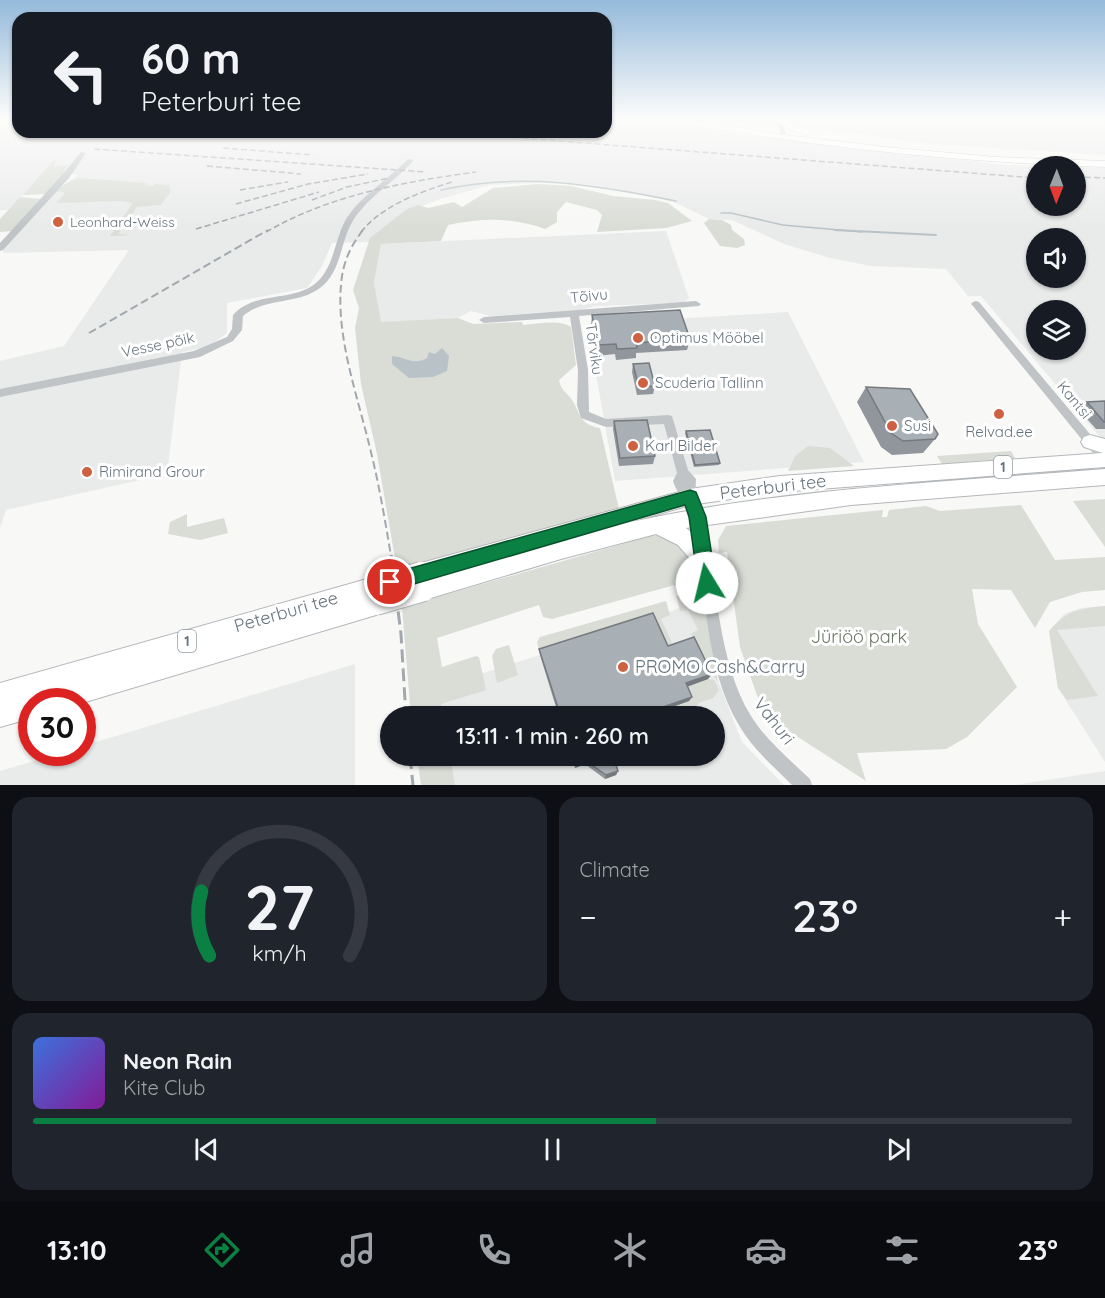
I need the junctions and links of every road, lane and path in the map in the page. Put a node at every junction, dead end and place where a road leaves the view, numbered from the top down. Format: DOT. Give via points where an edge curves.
graph roads {
  1 [pos="81,155"];
  2 [pos="948,155"];
  3 [pos="996,155"];
  4 [pos="410,160"];
  5 [pos="1105,162"];
  6 [pos="0,248"];
  7 [pos="696,304"];
  8 [pos="976,304"];
  9 [pos="574,313"];
  10 [pos="484,320"];
  11 [pos="0,393"];
  12 [pos="1097,444"];
  13 [pos="1105,460"];
  14 [pos="683,473"];
  15 [pos="1105,477"];
  16 [pos="1033,483"];
  17 [pos="1105,487"];
  18 [pos="690,497"];
  19 [pos="698,517"];
  20 [pos="656,526"];
  21 [pos="704,561"];
  22 [pos="422,582"];
  23 [pos="375,596"];
  24 [pos="89,688"];
  25 [pos="0,695"];
  26 [pos="18,710"];
  27 [pos="0,716"];
  28 [pos="804,785"];
  1 -- 6 [label="street"];
  2 -- 5 [label="main road"];
  3 -- 5 [label="main road"];
  4 -- 11 [label="street, Vesse põik" via="356,211 325,279 317,286 247,306 238,315 237,330 222,343 196,354"];
  7 -- 9 [label="street, Tõivu"];
  8 -- 12 [label="street, Kantsi"];
  9 -- 10 [label="street, Tõivu"];
  9 -- 14 [label="street, Tõrviku" via="584,382 580,401 585,415 606,423 668,419"];
  12 -- 13 [label="street, Kantsi"];
  13 -- 18 [label="highway, Peterburi tee / 1" via="780,484"];
  14 -- 18 [label="street, Vahuri" via="679,481 681,490"];
  15 -- 16 [label="highway, Peterburi tee / 1"];
  16 -- 17 [label="highway"];
  16 -- 19 [label="highway, Peterburi tee / 1" via="788,504"];
  18 -- 19 [label="street, Vahuri"];
  18 -- 22 [label="highway, Peterburi tee / 1"];
  19 -- 20 [label="highway, Peterburi tee / 1"];
  19 -- 21 [label="street, Vahuri"];
  20 -- 21 [label="highway" via="681,534"];
  20 -- 22 [label="highway, Peterburi tee / 1"];
  21 -- 28 [label="street, Vahuri" via="725,671 735,702 754,734"];
  22 -- 23 [label="highway, Peterburi tee / 1, bridge"];
  23 -- 24 [label="highway, Peterburi tee / 1"];
  23 -- 25 [label="highway, Peterburi tee / 1"];
  26 -- 27 [label="highway"];
}
